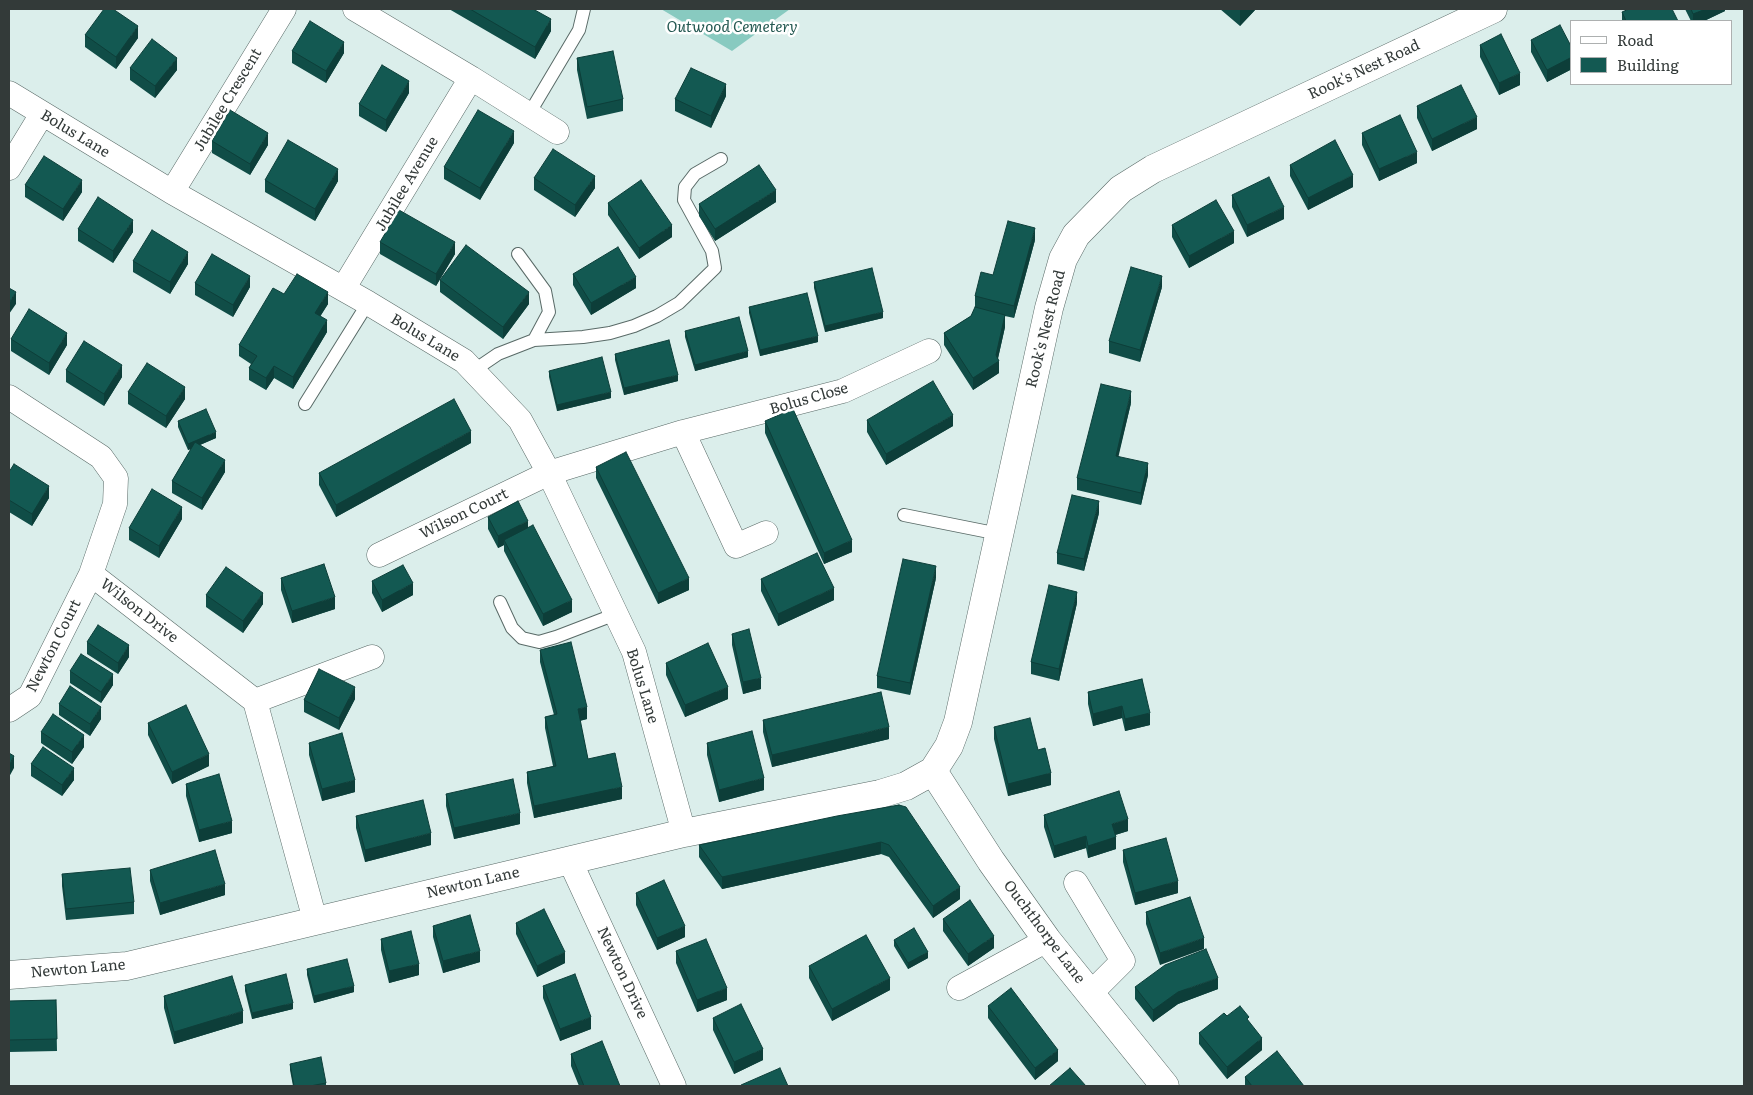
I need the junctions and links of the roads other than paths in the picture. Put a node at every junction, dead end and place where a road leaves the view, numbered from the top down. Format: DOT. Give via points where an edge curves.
graph roads {
  1 [pos="284,9"];
  2 [pos="355,9"];
  3 [pos="584,9"];
  4 [pos="1493,9"];
  5 [pos="471,78"];
  6 [pos="9,93"];
  7 [pos="42,114"];
  8 [pos="528,114"];
  9 [pos="557,132"];
  10 [pos="721,159"];
  11 [pos="9,168"];
  12 [pos="172,192"];
  13 [pos="518,254"];
  14 [pos="343,289"];
  15 [pos="368,303"];
  16 [pos="534,340"];
  17 [pos="929,351"];
  18 [pos="473,371"];
  19 [pos="9,397"];
  20 [pos="305,404"];
  21 [pos="683,432"];
  22 [pos="549,473"];
  23 [pos="904,515"];
  24 [pos="766,533"];
  25 [pos="1000,534"];
  26 [pos="379,555"];
  27 [pos="91,574"];
  28 [pos="500,602"];
  29 [pos="616,614"];
  30 [pos="372,656"];
  31 [pos="255,701"];
  32 [pos="9,710"];
  33 [pos="933,771"];
  34 [pos="684,833"];
  35 [pos="570,861"];
  36 [pos="1076,883"];
  37 [pos="315,920"];
  38 [pos="1047,940"];
  39 [pos="9,975"];
  40 [pos="959,988"];
  41 [pos="1090,994"];
  42 [pos="674,1086"];
  43 [pos="1165,1086"];
  1 -- 12 [label="street, Jubilee Crescent"];
  2 -- 5 [label="street"];
  3 -- 8 [label="lane" via="579,30"];
  4 -- 25 [label="street, Rook's Nest Road" via="1153,169 1121,190 1076,235 1063,259 1049,308"];
  5 -- 8 [label="street"];
  5 -- 14 [label="street, Jubilee Avenue"];
  6 -- 7 [label="street, Bolus Lane"];
  7 -- 11 [label="street"];
  7 -- 12 [label="street, Bolus Lane"];
  8 -- 9 [label="street"];
  10 -- 16 [label="lane" via="695,174 685,186 684,200 712,251 715,268 678,303 634,326 610,333"];
  12 -- 14 [label="street, Bolus Lane"];
  13 -- 16 [label="lane" via="545,291 549,312"];
  14 -- 15 [label="street, Bolus Lane"];
  15 -- 18 [label="street, Bolus Lane" via="464,361"];
  15 -- 20 [label="lane"];
  16 -- 18 [label="lane" via="498,354"];
  17 -- 21 [label="street, Bolus Close" via="844,391"];
  18 -- 22 [label="street, Bolus Lane" via="520,420"];
  19 -- 27 [label="street, Wilson Drive" via="100,457 116,478 115,504"];
  21 -- 22 [label="street, Bolus Close"];
  21 -- 24 [label="street" via="736,546"];
  22 -- 26 [label="street, Wilson Court"];
  22 -- 29 [label="street, Bolus Lane"];
  23 -- 25 [label="lane"];
  25 -- 33 [label="street, Rook's Nest Road" via="958,722 949,746"];
  27 -- 31 [label="street, Wilson Drive"];
  27 -- 32 [label="street, Newton Court" via="30,696"];
  28 -- 29 [label="lane" via="512,628 522,638 538,642"];
  29 -- 34 [label="street, Bolus Lane" via="634,652"];
  30 -- 31 [label="street"];
  31 -- 37 [label="street"];
  33 -- 34 [label="street, Newton Lane" via="906,786 880,794"];
  33 -- 38 [label="street, Ouchthorpe Lane"];
  34 -- 35 [label="street, Newton Lane"];
  35 -- 37 [label="street, Newton Lane"];
  35 -- 42 [label="street, Newton Drive"];
  36 -- 41 [label="street" via="1123,961"];
  37 -- 39 [label="street, Newton Lane" via="128,966"];
  38 -- 40 [label="street"];
  38 -- 41 [label="street, Ouchthorpe Lane"];
  41 -- 43 [label="street, Ouchthorpe Lane"];
}
